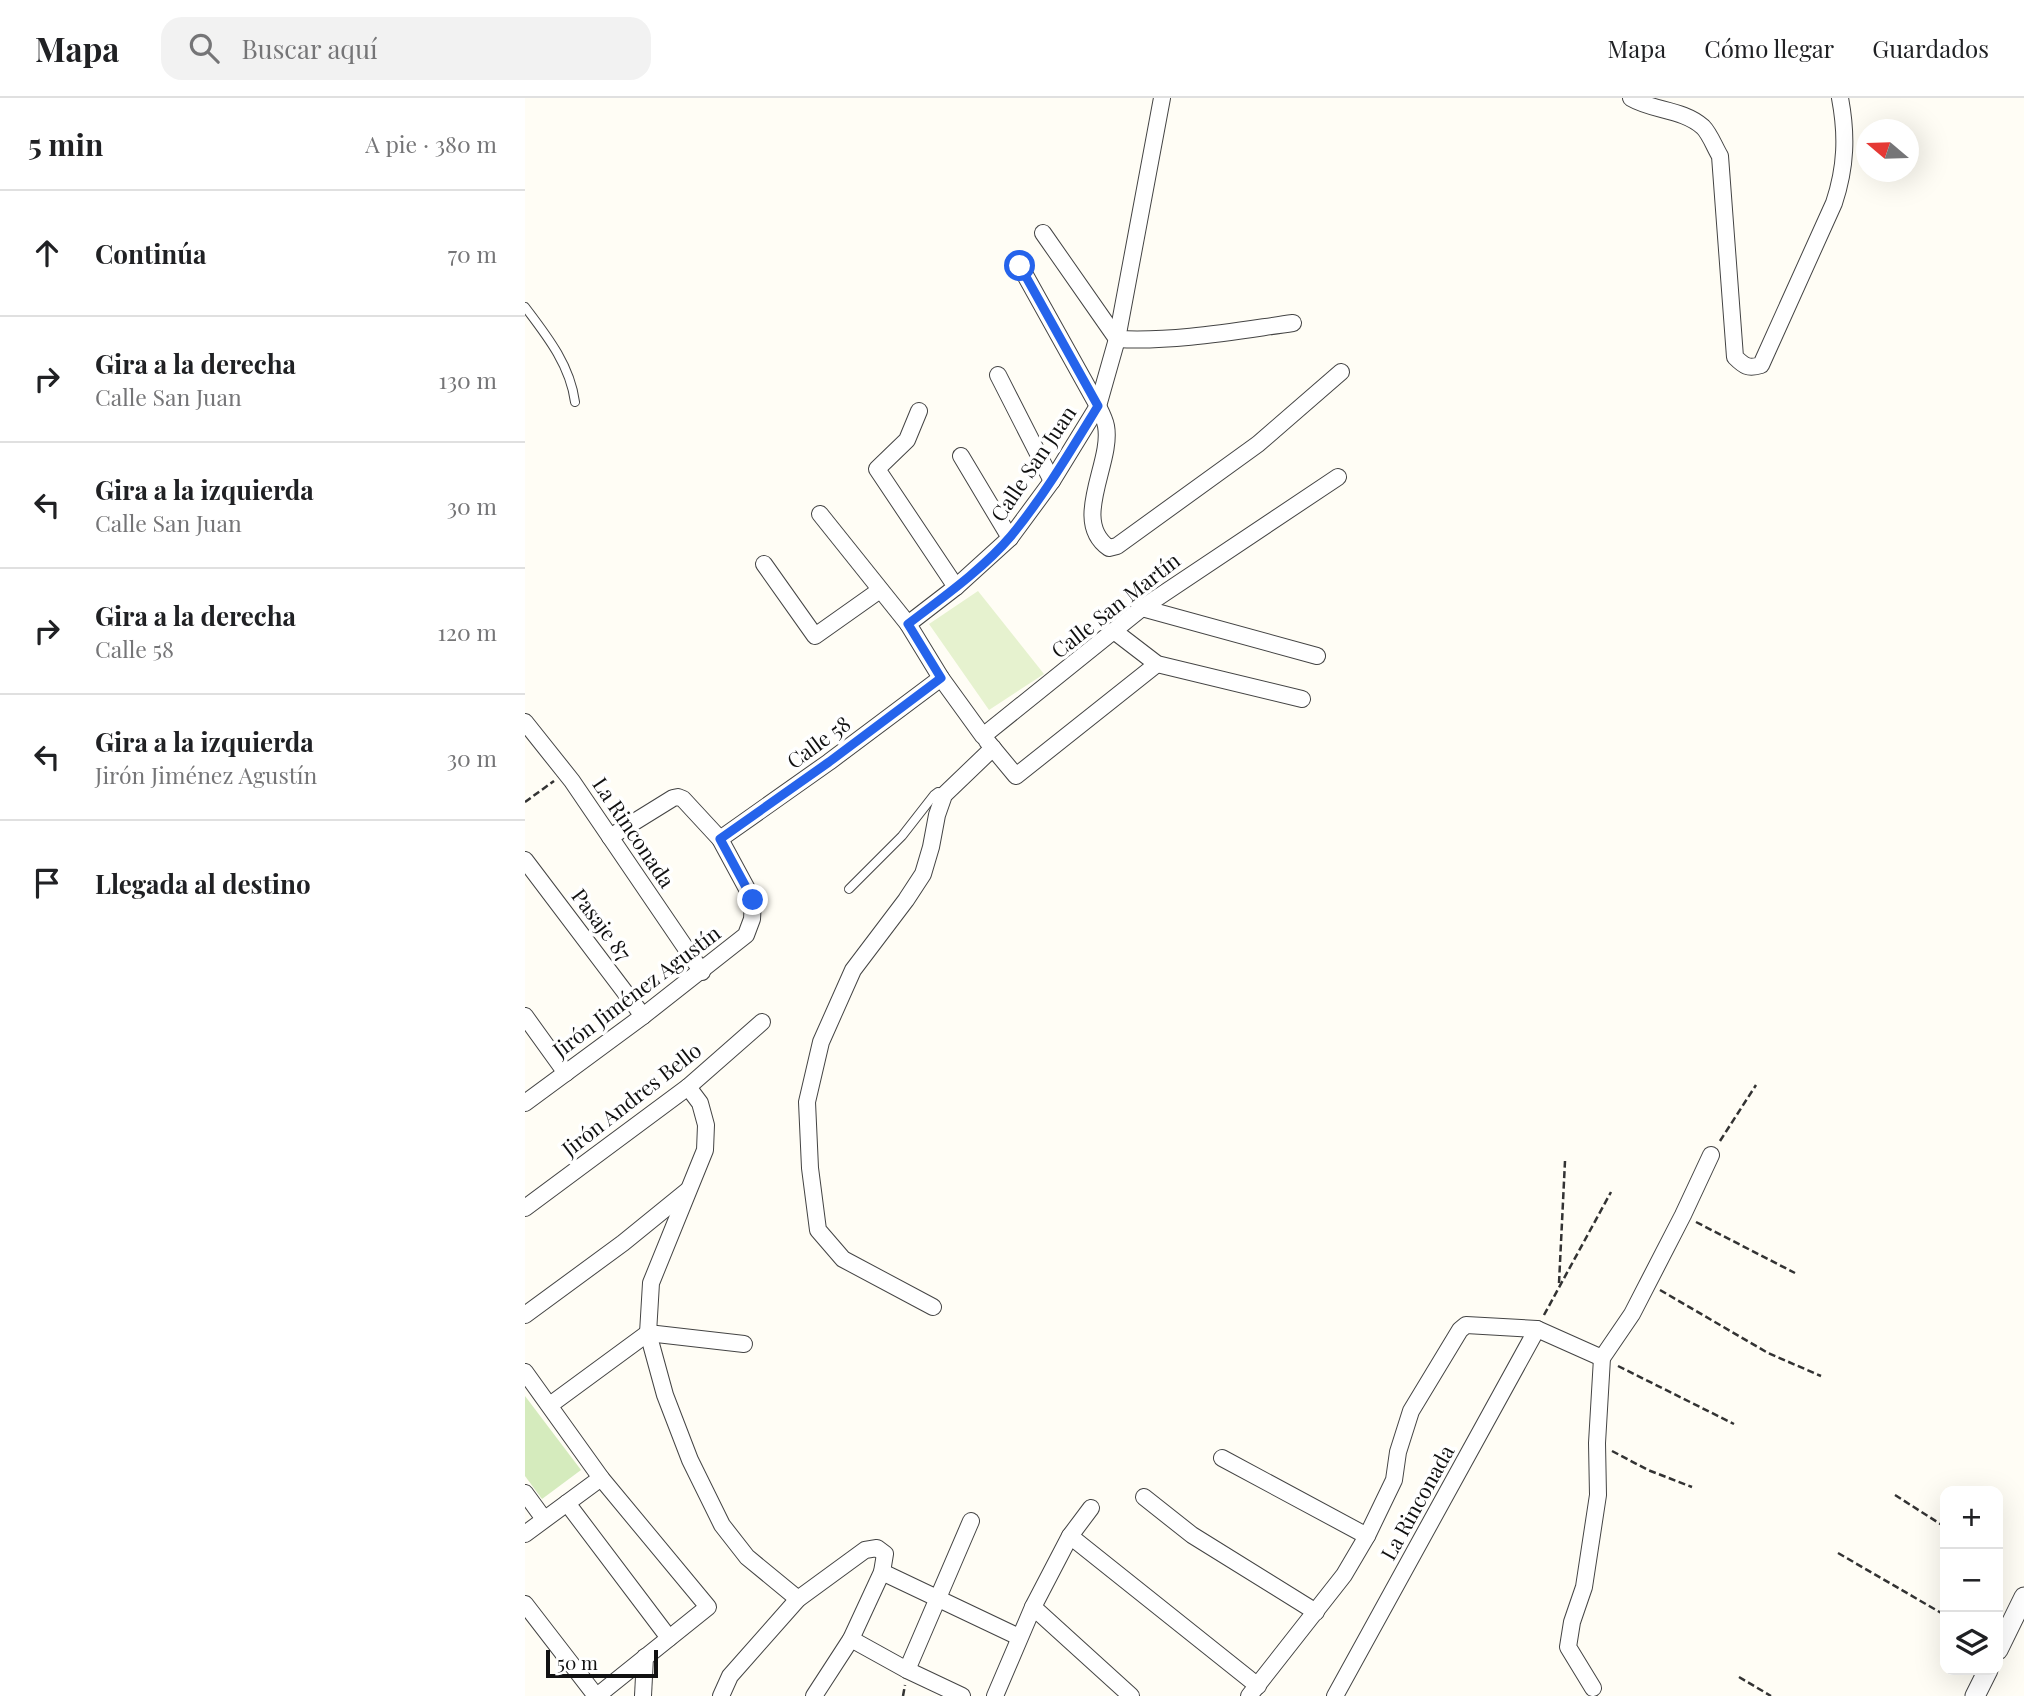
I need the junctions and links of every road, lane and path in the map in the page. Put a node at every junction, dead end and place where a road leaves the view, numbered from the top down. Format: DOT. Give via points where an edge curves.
graph roads {
  1 [pos="1162,98"];
  2 [pos="1631,98"];
  3 [pos="1840,98"];
  4 [pos="1043,233"];
  5 [pos="1020,266"];
  6 [pos="525,307"];
  7 [pos="1293,323"];
  8 [pos="1117,338"];
  9 [pos="1341,372"];
  10 [pos="998,375"];
  11 [pos="575,402"];
  12 [pos="1098,406"];
  13 [pos="919,411"];
  14 [pos="961,456"];
  15 [pos="1338,477"];
  16 [pos="1052,481"];
  17 [pos="820,514"];
  18 [pos="1010,538"];
  19 [pos="764,564"];
  20 [pos="956,587"];
  21 [pos="880,590"];
  22 [pos="1142,608"];
  23 [pos="908,624"];
  24 [pos="1114,631"];
  25 [pos="1317,656"];
  26 [pos="1157,664"];
  27 [pos="941,678"];
  28 [pos="1302,699"];
  29 [pos="525,722"];
  30 [pos="988,742"];
  31 [pos="565,773"];
  32 [pos="944,795"];
  33 [pos="525,802"];
  34 [pos="610,837"];
  35 [pos="720,839"];
  36 [pos="525,860"];
  37 [pos="849,889"];
  38 [pos="702,972"];
  39 [pos="525,1016"];
  40 [pos="643,1016"];
  41 [pos="762,1022"];
  42 [pos="566,1073"];
  43 [pos="1756,1085"];
  44 [pos="688,1087"];
  45 [pos="525,1103"];
  46 [pos="1710,1155"];
  47 [pos="1565,1161"];
  48 [pos="687,1190"];
  49 [pos="1611,1192"];
  50 [pos="525,1208"];
  51 [pos="1683,1215"];
  52 [pos="1795,1273"];
  53 [pos="1648,1283"];
  54 [pos="1559,1286"];
  55 [pos="933,1307"];
  56 [pos="525,1315"];
  57 [pos="1537,1329"];
  58 [pos="648,1333"];
  59 [pos="744,1344"];
  60 [pos="1602,1359"];
  61 [pos="525,1372"];
  62 [pos="1821,1376"];
  63 [pos="550,1405"];
  64 [pos="1734,1424"];
  65 [pos="1597,1443"];
  66 [pos="1222,1458"];
  67 [pos="601,1478"];
  68 [pos="1692,1487"];
  69 [pos="525,1493"];
  70 [pos="1895,1495"];
  71 [pos="1144,1497"];
  72 [pos="567,1503"];
  73 [pos="1091,1508"];
  74 [pos="544,1519"];
  75 [pos="971,1521"];
  76 [pos="1940,1524"];
  77 [pos="525,1534"];
  78 [pos="1070,1536"];
  79 [pos="1367,1536"];
  80 [pos="1838,1553"];
  81 [pos="882,1572"];
  82 [pos="2024,1598"];
  83 [pos="798,1599"];
  84 [pos="938,1599"];
  85 [pos="525,1604"];
  86 [pos="1033,1607"];
  87 [pos="1316,1612"];
  88 [pos="1940,1612"];
  89 [pos="1019,1637"];
  90 [pos="669,1638"];
  91 [pos="851,1639"];
  92 [pos="2003,1640"];
  93 [pos="645,1657"];
  94 [pos="907,1670"];
  95 [pos="1986,1675"];
  96 [pos="1739,1677"];
  97 [pos="1593,1688"];
  98 [pos="1253,1691"];
  99 [pos="1003,1692"];
  100 [pos="596,1696"];
  101 [pos="643,1696"];
  102 [pos="721,1696"];
  103 [pos="814,1696"];
  104 [pos="962,1696"];
  105 [pos="1131,1696"];
  106 [pos="1335,1696"];
  107 [pos="1771,1696"];
  108 [pos="1975,1696"];
  1 -- 8 [label="street, Calle San Juan"];
  2 -- 3 [label="street" via="1674,111 1704,128 1720,156 1735,357 1752,368 1761,365 1841,182 1846,130"];
  4 -- 8 [label="street"];
  5 -- 12 [label="street"];
  6 -- 11 [label="lane" via="552,343 573,384"];
  7 -- 8 [label="street" via="1147,340"];
  8 -- 12 [label="street, Calle San Juan"];
  9 -- 12 [label="street" via="1231,465 1109,548 1096,531 1091,512 1107,445"];
  10 -- 16 [label="street"];
  12 -- 16 [label="street, Calle San Juan"];
  13 -- 20 [label="street" via="907,440 877,469"];
  14 -- 18 [label="street"];
  15 -- 22 [label="street, Calle San Martín"];
  16 -- 18 [label="street, Calle San Juan"];
  17 -- 21 [label="street"];
  18 -- 20 [label="street, Calle San Juan"];
  19 -- 21 [label="street" via="815,636"];
  20 -- 23 [label="street, Calle San Juan"];
  21 -- 23 [label="street"];
  22 -- 24 [label="street, Calle San Martín"];
  22 -- 25 [label="street"];
  23 -- 27 [label="street"];
  24 -- 26 [label="street"];
  24 -- 30 [label="street, Calle San Martín"];
  26 -- 28 [label="street"];
  26 -- 30 [label="street" via="1016,776"];
  27 -- 30 [label="street"];
  27 -- 35 [label="street, Calle 58"];
  29 -- 31 [label="street, La Rinconada"];
  30 -- 32 [label="street, Calle San Martín"];
  31 -- 33 [label="path"];
  31 -- 34 [label="street, La Rinconada"];
  32 -- 37 [label="lane" via="934,795 902,836"];
  32 -- 55 [label="street" via="923,874 853,970 821,1042 807,1102 818,1230 843,1259"];
  34 -- 35 [label="street, Jirón Jiménez Agustín" via="678,797"];
  34 -- 38 [label="street, La Rinconada"];
  35 -- 38 [label="street, Jirón Jiménez Agustín" via="753,900 753,919 746,936"];
  36 -- 40 [label="street, Pasaje 87"];
  38 -- 40 [label="street, Jirón Jiménez Agustín"];
  39 -- 42 [label="street"];
  40 -- 42 [label="street, Jirón Jiménez Agustín"];
  41 -- 44 [label="street, Jirón Andres Bello"];
  42 -- 45 [label="street, Jirón Jiménez Agustín"];
  43 -- 46 [label="path"];
  44 -- 48 [label="street" via="700,1102 706,1125 705,1150"];
  44 -- 50 [label="street, Jirón Andres Bello"];
  46 -- 51 [label="street"];
  47 -- 54 [label="path"];
  48 -- 56 [label="street" via="623,1244"];
  48 -- 58 [label="street" via="651,1283"];
  49 -- 54 [label="path"];
  51 -- 52 [label="path"];
  51 -- 53 [label="street"];
  53 -- 60 [label="street"];
  53 -- 62 [label="path" via="1768,1353"];
  54 -- 57 [label="path"];
  57 -- 60 [label="street"];
  57 -- 79 [label="street" via="1466,1325 1460,1330 1411,1411 1394,1480"];
  57 -- 106 [label="street, La Rinconada"];
  58 -- 59 [label="street"];
  58 -- 63 [label="street"];
  58 -- 83 [label="street" via="690,1460 722,1525 747,1557"];
  60 -- 64 [label="path"];
  60 -- 65 [label="street"];
  61 -- 63 [label="street"];
  63 -- 67 [label="street"];
  65 -- 68 [label="path"];
  65 -- 97 [label="street" via="1596,1508 1584,1587 1567,1647"];
  66 -- 79 [label="street"];
  67 -- 72 [label="street"];
  67 -- 90 [label="street" via="708,1607"];
  69 -- 74 [label="street"];
  70 -- 76 [label="path"];
  71 -- 87 [label="street" via="1192,1535"];
  72 -- 74 [label="street"];
  72 -- 90 [label="street"];
  73 -- 78 [label="street"];
  74 -- 77 [label="street"];
  75 -- 84 [label="street"];
  78 -- 86 [label="street"];
  78 -- 98 [label="street"];
  79 -- 87 [label="street"];
  80 -- 88 [label="path"];
  81 -- 83 [label="street" via="885,1554 877,1548 865,1550"];
  81 -- 84 [label="street"];
  81 -- 91 [label="street"];
  82 -- 92 [label="street"];
  83 -- 102 [label="street" via="730,1676"];
  84 -- 89 [label="street"];
  84 -- 94 [label="street"];
  85 -- 100 [label="street"];
  86 -- 89 [label="street"];
  86 -- 105 [label="street"];
  87 -- 98 [label="street"];
  89 -- 99 [label="street"];
  90 -- 93 [label="street"];
  91 -- 94 [label="street"];
  91 -- 103 [label="street"];
  93 -- 100 [label="street"];
  93 -- 101 [label="street"];
  94 -- 104 [label="street"];
  95 -- 108 [label="street"];
  96 -- 107 [label="path"];
}
